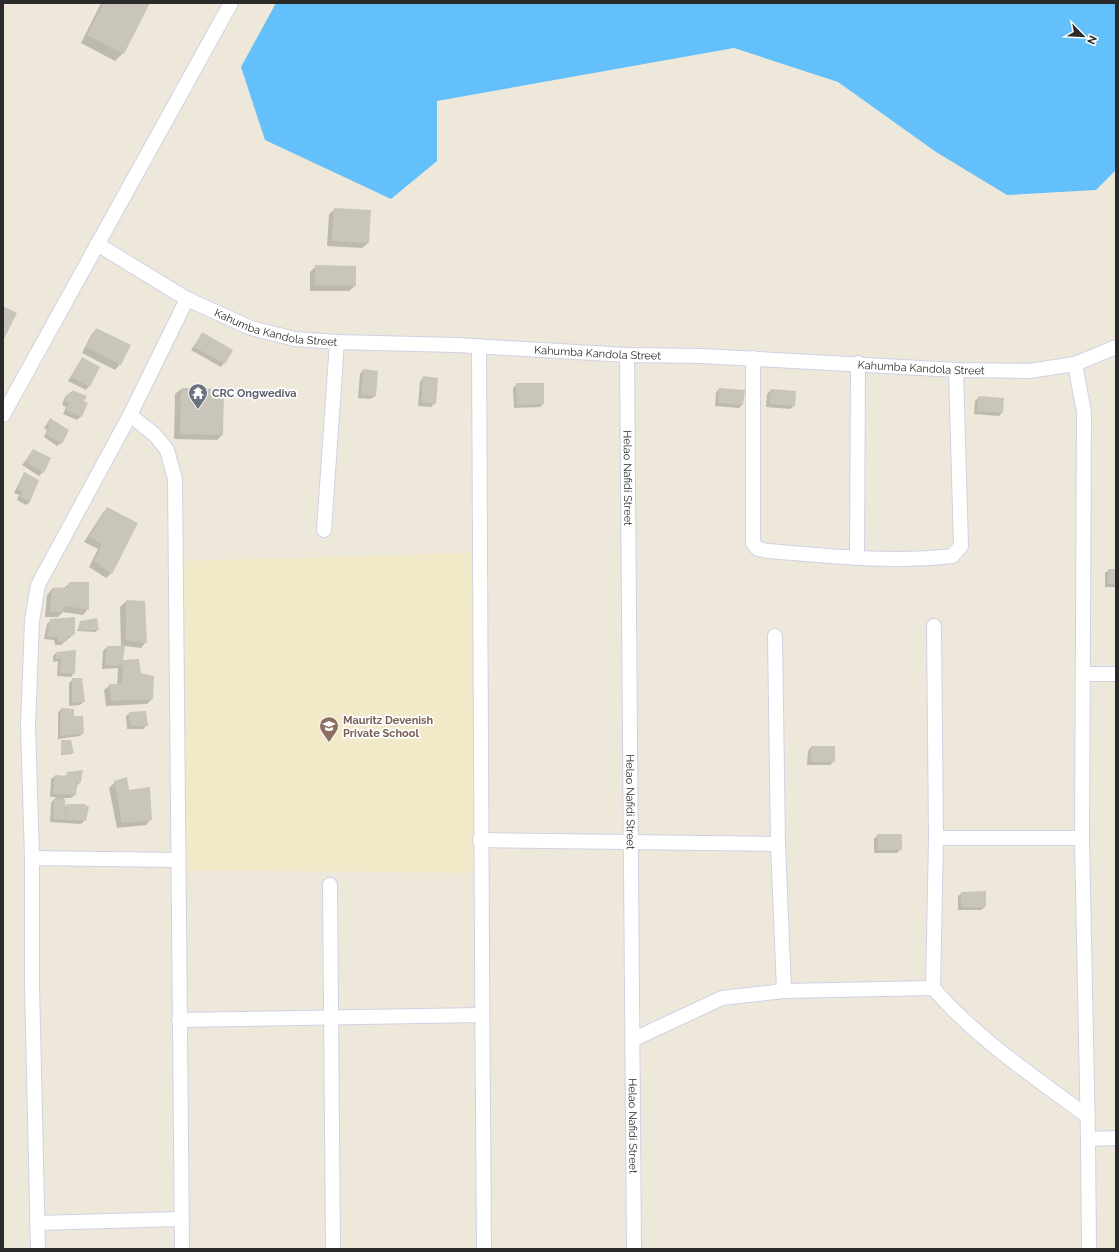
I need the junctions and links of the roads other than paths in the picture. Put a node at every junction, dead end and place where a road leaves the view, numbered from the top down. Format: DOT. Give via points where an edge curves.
graph roads {
  1 [pos="231,3"];
  2 [pos="98,244"];
  3 [pos="187,299"];
  4 [pos="337,342"];
  5 [pos="479,346"];
  6 [pos="1116,347"];
  7 [pos="627,355"];
  8 [pos="753,358"];
  9 [pos="858,363"];
  10 [pos="1076,364"];
  11 [pos="956,370"];
  12 [pos="3,415"];
  13 [pos="130,415"];
  14 [pos="324,530"];
  15 [pos="857,558"];
  16 [pos="934,626"];
  17 [pos="775,636"];
  18 [pos="1083,674"];
  19 [pos="1116,674"];
  20 [pos="936,838"];
  21 [pos="1082,838"];
  22 [pos="480,840"];
  23 [pos="630,841"];
  24 [pos="778,844"];
  25 [pos="32,858"];
  26 [pos="177,860"];
  27 [pos="330,885"];
  28 [pos="933,988"];
  29 [pos="784,991"];
  30 [pos="482,1015"];
  31 [pos="331,1018"];
  32 [pos="179,1020"];
  33 [pos="632,1040"];
  34 [pos="1088,1117"];
  35 [pos="1116,1138"];
  36 [pos="1088,1139"];
  37 [pos="181,1219"];
  38 [pos="37,1223"];
  39 [pos="38,1249"];
  40 [pos="182,1249"];
  41 [pos="333,1249"];
  42 [pos="484,1249"];
  43 [pos="634,1249"];
  44 [pos="1089,1249"];
  1 -- 2 [label="street"];
  2 -- 3 [label="street, Kahumba Kandola Street"];
  2 -- 12 [label="street"];
  3 -- 4 [label="street, Kahumba Kandola Street" via="251,328 295,339"];
  3 -- 13 [label="street"];
  4 -- 5 [label="street, Kahumba Kandola Street"];
  4 -- 14 [label="street"];
  5 -- 7 [label="street, Kahumba Kandola Street"];
  5 -- 22 [label="street"];
  6 -- 10 [label="street, Kahumba Kandola Street"];
  7 -- 8 [label="street, Kahumba Kandola Street"];
  7 -- 23 [label="street, Helao Nafidi Street"];
  8 -- 9 [label="street, Kahumba Kandola Street"];
  8 -- 15 [label="street" via="753,543 758,549 768,551"];
  9 -- 11 [label="street, Kahumba Kandola Street"];
  9 -- 15 [label="street"];
  10 -- 11 [label="street, Kahumba Kandola Street" via="1029,370"];
  10 -- 18 [label="street" via="1084,412"];
  11 -- 15 [label="street" via="960,546 952,556 924,559"];
  13 -- 25 [label="street" via="38,585 32,621 28,725"];
  13 -- 26 [label="street" via="155,435 167,450 175,479"];
  16 -- 20 [label="street"];
  17 -- 24 [label="street"];
  18 -- 19 [label="street"];
  18 -- 21 [label="street"];
  20 -- 21 [label="street"];
  20 -- 28 [label="street"];
  21 -- 34 [label="street"];
  22 -- 23 [label="street"];
  22 -- 30 [label="street"];
  23 -- 24 [label="street"];
  23 -- 33 [label="street, Helao Nafidi Street"];
  24 -- 29 [label="street"];
  25 -- 26 [label="street"];
  25 -- 38 [label="street"];
  26 -- 32 [label="street"];
  27 -- 31 [label="street"];
  28 -- 29 [label="street"];
  28 -- 34 [label="street" via="981,1037"];
  29 -- 33 [label="street" via="722,998"];
  30 -- 31 [label="street"];
  30 -- 42 [label="street"];
  31 -- 32 [label="street"];
  31 -- 41 [label="street"];
  32 -- 37 [label="street"];
  33 -- 43 [label="street, Helao Nafidi Street"];
  34 -- 36 [label="street"];
  35 -- 36 [label="street"];
  36 -- 44 [label="street"];
  37 -- 38 [label="street"];
  37 -- 40 [label="street"];
  38 -- 39 [label="street"];
}
